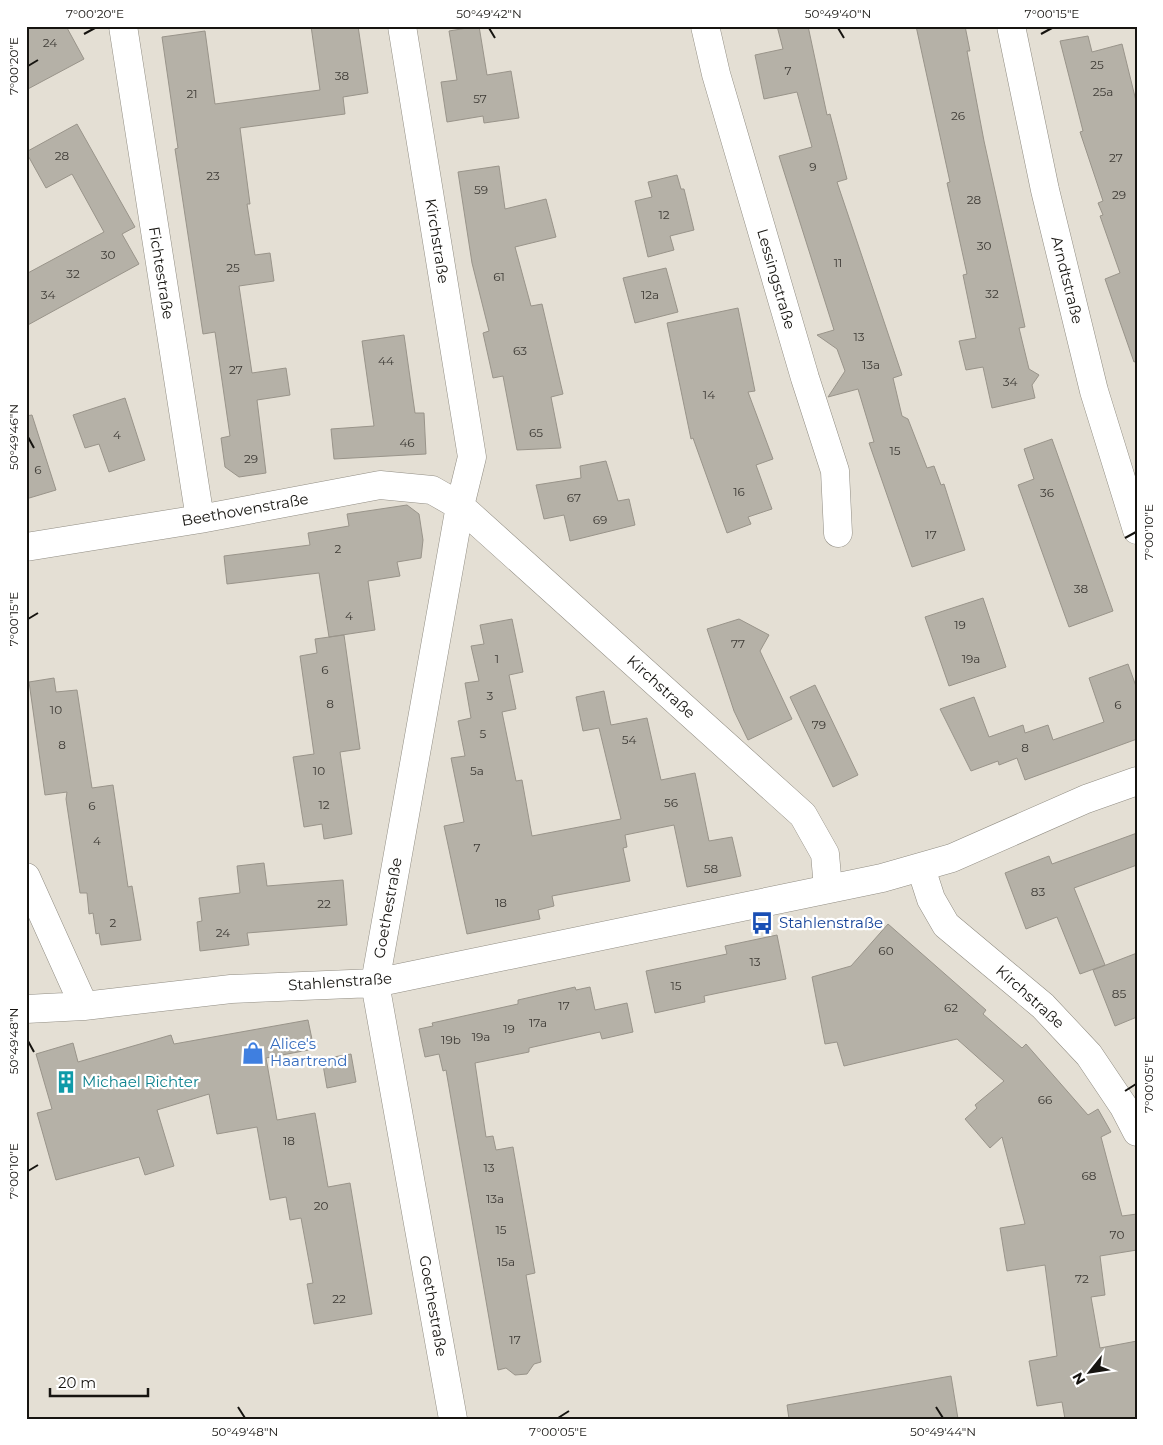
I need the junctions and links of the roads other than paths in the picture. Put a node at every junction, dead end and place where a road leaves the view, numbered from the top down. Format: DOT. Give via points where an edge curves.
graph roads {
  1 [pos="123,26"];
  2 [pos="402,26"];
  3 [pos="706,26"];
  4 [pos="1012,26"];
  5 [pos="472,457"];
  6 [pos="460,506"];
  7 [pos="200,519"];
  8 [pos="1137,530"];
  9 [pos="838,533"];
  10 [pos="26,547"];
  11 [pos="1137,781"];
  12 [pos="921,868"];
  13 [pos="26,876"];
  14 [pos="828,888"];
  15 [pos="375,983"];
  16 [pos="84,1006"];
  17 [pos="26,1009"];
  18 [pos="1137,1132"];
  19 [pos="453,1419"];
  1 -- 7 [label="street, Fichtestraße"];
  2 -- 5 [label="street, Kirchstraße"];
  3 -- 9 [label="street, Lessingstraße" via="725,102 835,472"];
  4 -- 8 [label="street, Arndtstraße" via="1045,190 1094,391"];
  5 -- 6 [label="street, Goethestraße"];
  6 -- 7 [label="street, Beethovenstraße" via="432,490 380,485"];
  6 -- 14 [label="street, Kirchstraße" via="803,815 825,854"];
  6 -- 15 [label="street, Goethestraße"];
  7 -- 10 [label="street, Beethovenstraße"];
  11 -- 12 [label="street, Stahlenstraße"];
  12 -- 14 [label="street, Stahlenstraße"];
  12 -- 18 [label="street, Kirchstraße" via="931,899 946,925 1043,1006 1089,1055"];
  13 -- 16 [label="street"];
  14 -- 15 [label="street, Stahlenstraße"];
  15 -- 16 [label="street, Stahlenstraße" via="231,988"];
  15 -- 19 [label="street, Goethestraße"];
  16 -- 17 [label="street, Stahlenstraße"];
}
